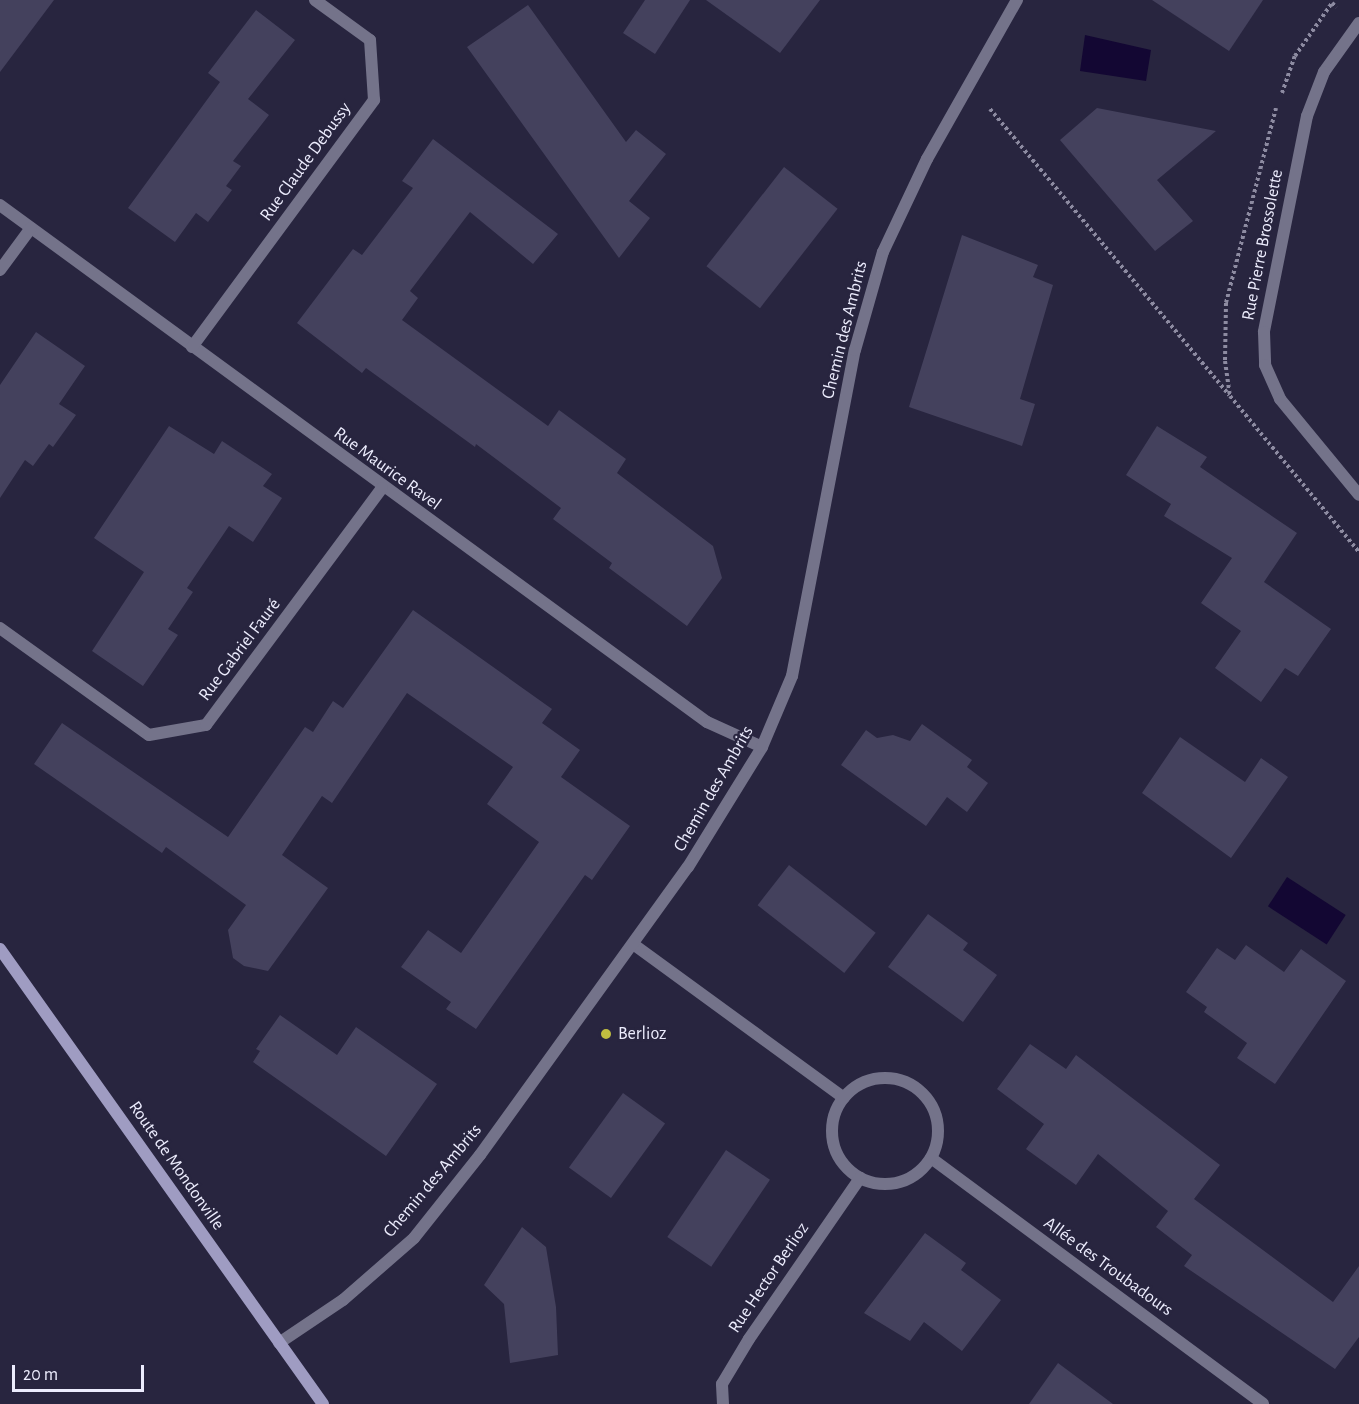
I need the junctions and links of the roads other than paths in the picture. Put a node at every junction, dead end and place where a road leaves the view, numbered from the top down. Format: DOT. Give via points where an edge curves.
graph roads {
  1 [pos="315,0"];
  2 [pos="1017,0"];
  3 [pos="1359,23"];
  4 [pos="0,205"];
  5 [pos="31,228"];
  6 [pos="0,270"];
  7 [pos="192,347"];
  8 [pos="382,488"];
  9 [pos="1359,495"];
  10 [pos="0,628"];
  11 [pos="762,747"];
  12 [pos="633,944"];
  13 [pos="0,949"];
  14 [pos="844,1098"];
  15 [pos="931,1158"];
  16 [pos="860,1178"];
  17 [pos="279,1343"];
  18 [pos="323,1404"];
  19 [pos="723,1404"];
  20 [pos="1263,1404"];
  1 -- 7 [label="street, Rue Claude Debussy" via="370,40 374,100"];
  2 -- 11 [label="street, Chemin des Ambrits" via="927,159 883,252 855,350 792,676"];
  3 -- 9 [label="street, Rue Pierre Brossolette" via="1324,72 1307,116 1264,332 1265,365 1280,399"];
  4 -- 5 [label="street, Rue Maurice Ravel"];
  5 -- 6 [label="street"];
  5 -- 7 [label="street, Rue Maurice Ravel"];
  7 -- 8 [label="street, Rue Maurice Ravel"];
  8 -- 10 [label="street, Rue Gabriel Fauré" via="206,725 149,735"];
  8 -- 11 [label="street, Rue Maurice Ravel" via="707,722"];
  11 -- 12 [label="street, Chemin des Ambrits" via="688,867"];
  12 -- 14 [label="street"];
  12 -- 17 [label="street, Chemin des Ambrits" via="480,1155 414,1238 343,1300"];
  13 -- 17 [label="main road, Route de Mondonville"];
  14 -- 15 [label="street" via="864,1082 882,1078 917,1088 938,1119 939,1138"];
  14 -- 16 [label="street" via="832,1125 833,1144 841,1161"];
  15 -- 16 [label="street" via="906,1181 888,1185"];
  15 -- 20 [label="street, Allée des Troubadours"];
  16 -- 19 [label="street, Rue Hector Berlioz" via="749,1339 722,1384"];
  17 -- 18 [label="main road, Route de Mondonville"];
}
